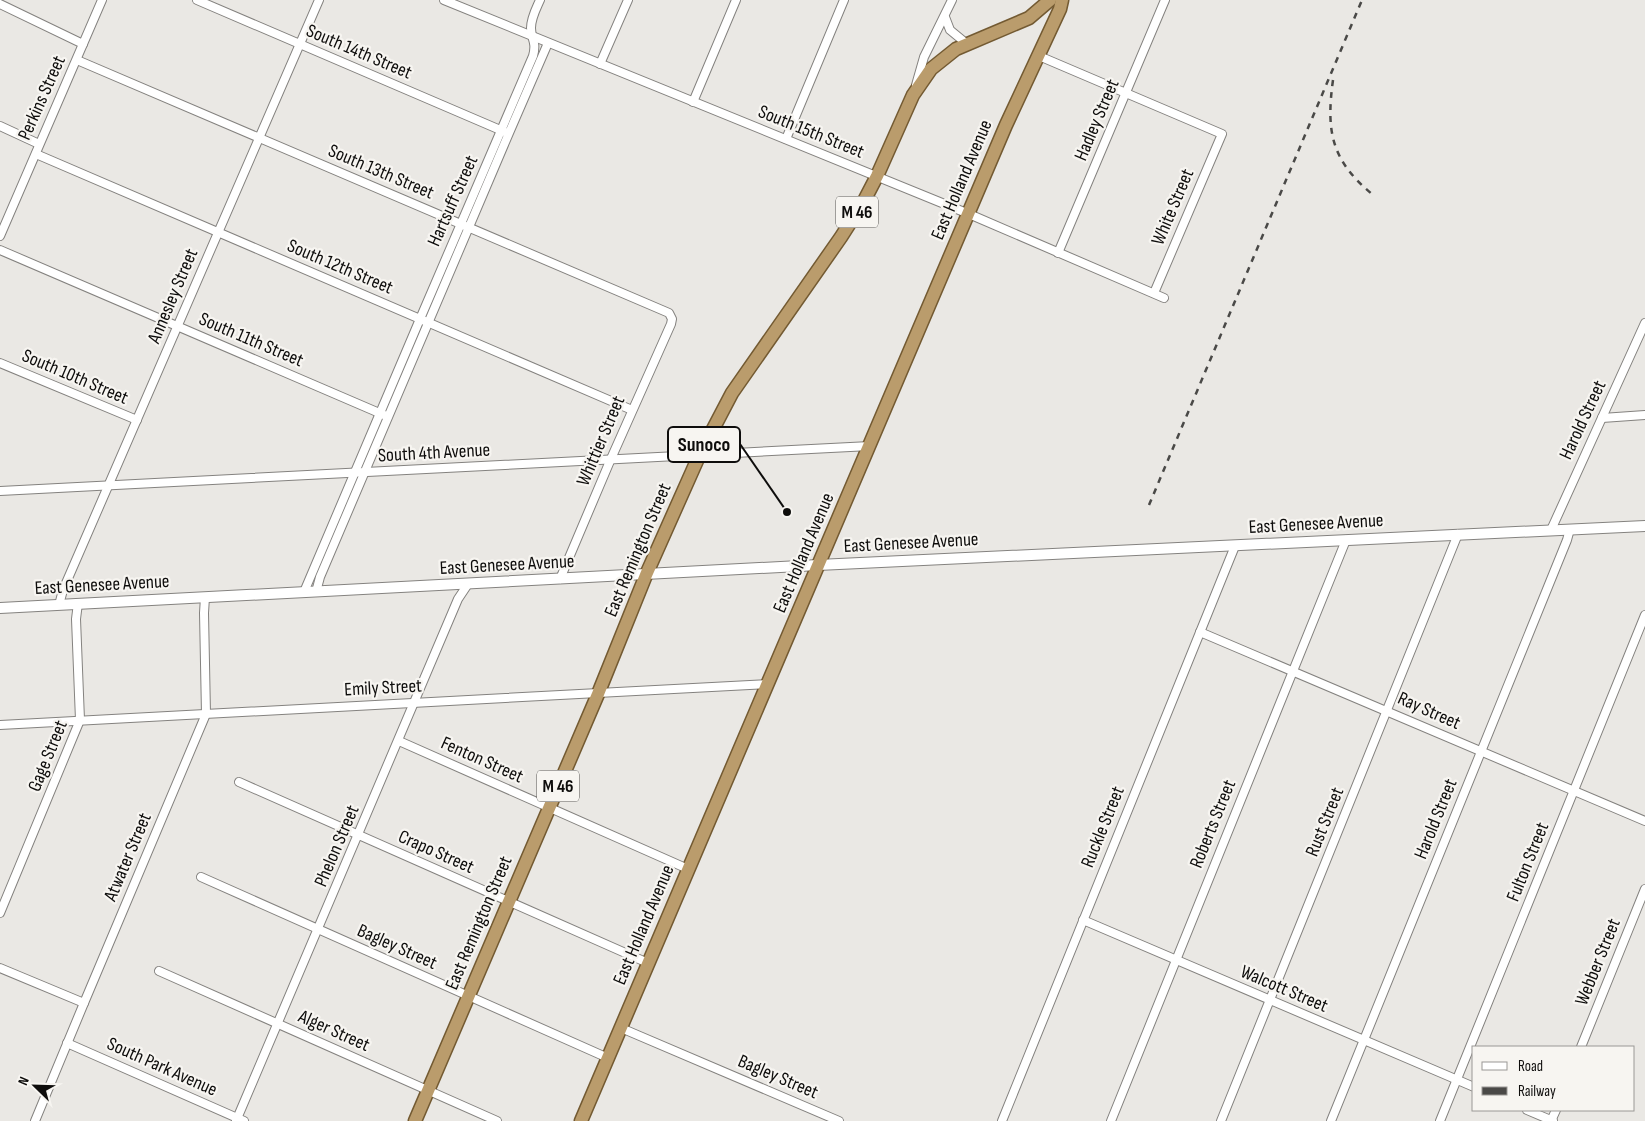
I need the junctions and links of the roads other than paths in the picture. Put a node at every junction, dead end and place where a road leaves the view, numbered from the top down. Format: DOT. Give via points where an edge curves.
graph roads {
  1 [pos="102,0"];
  2 [pos="197,0"];
  3 [pos="319,0"];
  4 [pos="444,0"];
  5 [pos="540,0"];
  6 [pos="628,0"];
  7 [pos="736,0"];
  8 [pos="844,0"];
  9 [pos="952,0"];
  10 [pos="1050,0"];
  11 [pos="1062,0"];
  12 [pos="1165,0"];
  13 [pos="0,4"];
  14 [pos="944,17"];
  15 [pos="533,36"];
  16 [pos="548,43"];
  17 [pos="83,44"];
  18 [pos="299,44"];
  19 [pos="966,44"];
  20 [pos="1039,56"];
  21 [pos="77,60"];
  22 [pos="600,64"];
  23 [pos="1126,94"];
  24 [pos="913,95"];
  25 [pos="692,102"];
  26 [pos="0,126"];
  27 [pos="505,132"];
  28 [pos="259,138"];
  29 [pos="786,139"];
  30 [pos="39,144"];
  31 [pos="36,154"];
  32 [pos="877,176"];
  33 [pos="969,214"];
  34 [pos="465,226"];
  35 [pos="218,232"];
  36 [pos="0,236"];
  37 [pos="0,250"];
  38 [pos="1058,253"];
  39 [pos="1154,293"];
  40 [pos="1164,298"];
  41 [pos="671,315"];
  42 [pos="420,319"];
  43 [pos="429,322"];
  44 [pos="1645,324"];
  45 [pos="178,326"];
  46 [pos="0,363"];
  47 [pos="632,410"];
  48 [pos="380,413"];
  49 [pos="1645,416"];
  50 [pos="388,417"];
  51 [pos="1602,418"];
  52 [pos="137,420"];
  53 [pos="870,446"];
  54 [pos="699,456"];
  55 [pos="610,461"];
  56 [pos="354,473"];
  57 [pos="364,473"];
  58 [pos="109,486"];
  59 [pos="0,491"];
  60 [pos="1645,526"];
  61 [pos="1570,529"];
  62 [pos="1551,530"];
  63 [pos="1458,534"];
  64 [pos="1346,540"];
  65 [pos="1235,546"];
  66 [pos="818,565"];
  67 [pos="646,575"];
  68 [pos="560,579"];
  69 [pos="468,584"];
  70 [pos="304,592"];
  71 [pos="316,592"];
  72 [pos="205,597"];
  73 [pos="78,603"];
  74 [pos="58,605"];
  75 [pos="0,608"];
  76 [pos="1645,615"];
  77 [pos="1200,632"];
  78 [pos="1293,670"];
  79 [pos="768,684"];
  80 [pos="598,694"];
  81 [pos="416,703"];
  82 [pos="1387,710"];
  83 [pos="206,714"];
  84 [pos="80,720"];
  85 [pos="0,725"];
  86 [pos="399,741"];
  87 [pos="1481,751"];
  88 [pos="239,782"];
  89 [pos="1574,790"];
  90 [pos="549,807"];
  91 [pos="1645,821"];
  92 [pos="359,836"];
  93 [pos="688,869"];
  94 [pos="200,877"];
  95 [pos="1645,889"];
  96 [pos="508,901"];
  97 [pos="0,913"];
  98 [pos="1083,920"];
  99 [pos="318,930"];
  100 [pos="1176,960"];
  101 [pos="648,963"];
  102 [pos="0,968"];
  103 [pos="159,971"];
  104 [pos="468,995"];
  105 [pos="1270,1000"];
  106 [pos="84,1003"];
  107 [pos="278,1024"];
  108 [pos="620,1028"];
  109 [pos="1364,1040"];
  110 [pos="67,1043"];
  111 [pos="1581,1046"];
  112 [pos="608,1058"];
  113 [pos="1457,1079"];
  114 [pos="1472,1086"];
  115 [pos="428,1090"];
  116 [pos="1529,1111"];
  117 [pos="239,1120"];
  118 [pos="35,1121"];
  119 [pos="414,1121"];
  120 [pos="497,1121"];
  121 [pos="581,1121"];
  122 [pos="839,1121"];
  123 [pos="1002,1121"];
  124 [pos="1111,1121"];
  125 [pos="1221,1121"];
  126 [pos="1331,1121"];
  127 [pos="1440,1121"];
  128 [pos="1552,1121"];
  1 -- 17 [label="street, Perkins Street"];
  2 -- 18 [label="street, South 14th Street"];
  3 -- 18 [label="street, Annesley Street"];
  4 -- 15 [label="street, South 15th Street"];
  5 -- 15 [label="street, Hartsuff Street" via="531,27"];
  6 -- 22 [label="street"];
  7 -- 25 [label="street"];
  8 -- 29 [label="street"];
  9 -- 14 [label="street"];
  10 -- 19 [label="highway, East Remington Street / M 46" via="1030,18"];
  11 -- 20 [label="highway, East Holland Avenue"];
  12 -- 23 [label="street, Hadley Street"];
  13 -- 17 [label="street"];
  14 -- 19 [label="street" via="950,30"];
  14 -- 24 [label="street" via="924,57"];
  15 -- 16 [label="street, South 15th Street"];
  15 -- 27 [label="street, Hartsuff Street" via="533,56"];
  16 -- 22 [label="street, South 15th Street"];
  16 -- 27 [label="street, Hartsuff Street"];
  17 -- 21 [label="street, Perkins Street"];
  18 -- 27 [label="street, South 14th Street"];
  18 -- 28 [label="street, Annesley Street"];
  19 -- 24 [label="highway, East Remington Street / M 46" via="939,61"];
  20 -- 23 [label="street"];
  20 -- 33 [label="highway, East Holland Avenue"];
  21 -- 28 [label="street, South 13th Street"];
  21 -- 30 [label="street, Perkins Street"];
  22 -- 25 [label="street, South 15th Street"];
  23 -- 38 [label="street, Hadley Street"];
  23 -- 39 [label="street, White Street" via="1222,134"];
  24 -- 32 [label="highway, East Remington Street / M 46"];
  25 -- 29 [label="street, South 15th Street"];
  26 -- 30 [label="street"];
  27 -- 34 [label="street, Hartsuff Street"];
  28 -- 34 [label="street, South 13th Street"];
  28 -- 35 [label="street, Annesley Street"];
  29 -- 32 [label="street, South 15th Street"];
  30 -- 31 [label="street, Perkins Street"];
  31 -- 35 [label="street, South 12th Street"];
  31 -- 36 [label="street, Perkins Street"];
  32 -- 33 [label="street, South 15th Street"];
  32 -- 54 [label="highway, East Remington Street / M 46" via="846,230 732,393"];
  33 -- 38 [label="street, South 15th Street"];
  33 -- 53 [label="highway, East Holland Avenue"];
  34 -- 41 [label="street, South 13th Street"];
  34 -- 42 [label="street, Hartsuff Street"];
  34 -- 43 [label="street, Hartsuff Street"];
  35 -- 42 [label="street, South 12th Street"];
  35 -- 45 [label="street, Annesley Street"];
  37 -- 45 [label="street, South 11th Street"];
  38 -- 39 [label="street, South 15th Street"];
  39 -- 40 [label="street, South 15th Street"];
  41 -- 47 [label="street, Whittier Street" via="671,324"];
  42 -- 43 [label="street, South 12th Street"];
  42 -- 48 [label="street, Hartsuff Street"];
  43 -- 47 [label="street, South 12th Street"];
  43 -- 50 [label="street, Hartsuff Street"];
  44 -- 51 [label="street, Harold Street"];
  45 -- 48 [label="street, South 11th Street"];
  45 -- 52 [label="street, Annesley Street"];
  46 -- 52 [label="street, South 10th Street"];
  47 -- 55 [label="street, Whittier Street"];
  48 -- 50 [label="street"];
  48 -- 56 [label="street, Hartsuff Street"];
  49 -- 51 [label="street"];
  50 -- 57 [label="street, Hartsuff Street"];
  51 -- 62 [label="street, Harold Street"];
  52 -- 58 [label="street, Annesley Street"];
  53 -- 54 [label="street, South 4th Avenue"];
  53 -- 66 [label="highway, East Holland Avenue"];
  54 -- 55 [label="street, South 4th Avenue"];
  54 -- 67 [label="highway, East Remington Street / M 46"];
  55 -- 57 [label="street, South 4th Avenue"];
  55 -- 68 [label="street, Whittier Street"];
  56 -- 57 [label="street, South 4th Avenue"];
  56 -- 58 [label="street, South 4th Avenue"];
  56 -- 70 [label="street, Hartsuff Street"];
  57 -- 71 [label="street, Hartsuff Street"];
  58 -- 59 [label="street, South 4th Avenue"];
  58 -- 74 [label="street, Annesley Street"];
  60 -- 61 [label="main road, East Genesee Avenue"];
  61 -- 62 [label="main road, East Genesee Avenue"];
  61 -- 87 [label="street, Harold Street"];
  62 -- 63 [label="main road, East Genesee Avenue"];
  63 -- 64 [label="main road, East Genesee Avenue"];
  63 -- 82 [label="street, Rust Street"];
  64 -- 65 [label="main road, East Genesee Avenue"];
  64 -- 78 [label="street, Roberts Street"];
  65 -- 66 [label="main road, East Genesee Avenue"];
  65 -- 77 [label="street, Ruckle Street"];
  66 -- 67 [label="main road, East Genesee Avenue"];
  66 -- 79 [label="highway, East Holland Avenue"];
  67 -- 68 [label="main road, East Genesee Avenue"];
  67 -- 80 [label="highway, East Remington Street / M 46"];
  68 -- 69 [label="main road, East Genesee Avenue"];
  69 -- 71 [label="main road, East Genesee Avenue"];
  69 -- 81 [label="street, Phelon Street" via="458,599"];
  70 -- 71 [label="main road, East Genesee Avenue"];
  70 -- 72 [label="main road, East Genesee Avenue"];
  72 -- 73 [label="main road, East Genesee Avenue"];
  72 -- 83 [label="street, Atwater Street"];
  73 -- 74 [label="main road, East Genesee Avenue"];
  73 -- 84 [label="street, Gage Street"];
  74 -- 75 [label="main road, East Genesee Avenue"];
  76 -- 89 [label="street, Fulton Street"];
  77 -- 78 [label="street, Ray Street"];
  77 -- 98 [label="street, Ruckle Street"];
  78 -- 82 [label="street, Ray Street"];
  78 -- 100 [label="street, Roberts Street"];
  79 -- 80 [label="street, Emily Street"];
  79 -- 93 [label="highway, East Holland Avenue"];
  80 -- 81 [label="street, Emily Street"];
  80 -- 90 [label="highway, East Remington Street / M 46"];
  81 -- 83 [label="street, Emily Street"];
  81 -- 86 [label="street, Phelon Street"];
  82 -- 87 [label="street, Ray Street"];
  82 -- 105 [label="street, Rust Street"];
  83 -- 84 [label="street, Emily Street"];
  83 -- 106 [label="street, Atwater Street"];
  84 -- 85 [label="street, Emily Street"];
  84 -- 97 [label="street, Gage Street"];
  86 -- 90 [label="street, Fenton Street"];
  86 -- 92 [label="street, Phelon Street"];
  87 -- 89 [label="street, Ray Street"];
  87 -- 109 [label="street, Harold Street"];
  88 -- 92 [label="street, Crapo Street"];
  89 -- 91 [label="street, Ray Street"];
  89 -- 113 [label="street, Fulton Street"];
  90 -- 93 [label="street, Fenton Street"];
  90 -- 96 [label="highway, East Remington Street / M 46"];
  92 -- 96 [label="street, Crapo Street"];
  92 -- 99 [label="street, Phelon Street"];
  93 -- 101 [label="highway, East Holland Avenue"];
  94 -- 99 [label="street, Bagley Street"];
  95 -- 111 [label="street, Webber Street"];
  96 -- 101 [label="street, Crapo Street"];
  96 -- 104 [label="highway, East Remington Street / M 46"];
  98 -- 100 [label="street, Walcott Street"];
  98 -- 123 [label="street, Ruckle Street"];
  99 -- 104 [label="street, Bagley Street"];
  99 -- 107 [label="street, Phelon Street"];
  100 -- 105 [label="street, Walcott Street"];
  100 -- 124 [label="street, Roberts Street"];
  101 -- 108 [label="highway, East Holland Avenue"];
  102 -- 106 [label="street"];
  103 -- 107 [label="street, Alger Street"];
  104 -- 112 [label="street, Bagley Street"];
  104 -- 115 [label="highway, East Remington Street / M 46"];
  105 -- 109 [label="street, Walcott Street"];
  105 -- 125 [label="street, Rust Street"];
  106 -- 110 [label="street, Atwater Street"];
  107 -- 115 [label="street, Alger Street"];
  107 -- 117 [label="street, Phelon Street"];
  108 -- 112 [label="highway, East Holland Avenue"];
  108 -- 122 [label="street, Bagley Street"];
  109 -- 113 [label="street, Walcott Street"];
  109 -- 126 [label="street, Harold Street"];
  110 -- 117 [label="street, South Park Avenue"];
  110 -- 118 [label="street, Atwater Street"];
  112 -- 121 [label="highway, East Holland Avenue"];
  113 -- 114 [label="street, Walcott Street"];
  113 -- 127 [label="street, Fulton Street"];
  115 -- 119 [label="highway, East Remington Street / M 46"];
  115 -- 120 [label="street, Alger Street"];
  116 -- 128 [label="street"];
}
